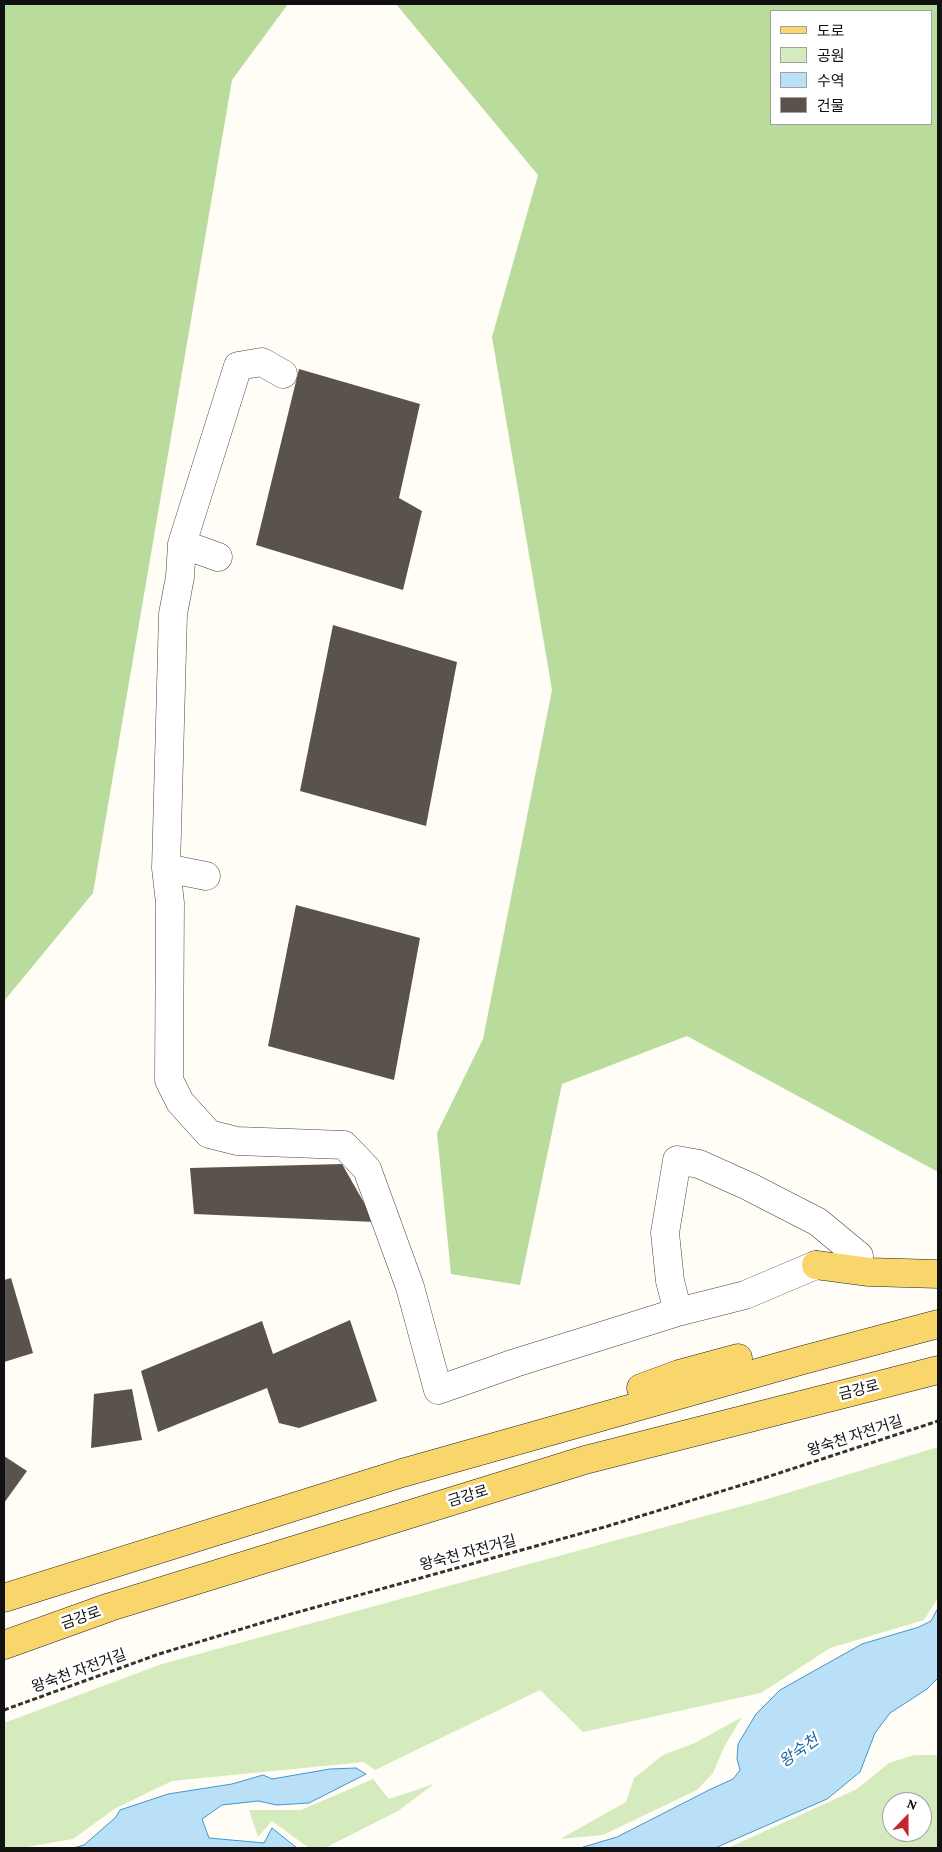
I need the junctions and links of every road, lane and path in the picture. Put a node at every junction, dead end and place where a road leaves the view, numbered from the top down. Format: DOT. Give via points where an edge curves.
graph roads {
  1 [pos="282,374"];
  2 [pos="182,544"];
  3 [pos="218,557"];
  4 [pos="166,868"];
  5 [pos="206,876"];
  6 [pos="859,1256"];
  7 [pos="938,1258"];
  8 [pos="816,1265"];
  9 [pos="938,1274"];
  10 [pos="938,1308"];
  11 [pos="678,1312"];
  12 [pos="938,1324"];
  13 [pos="938,1370"];
  14 [pos="938,1421"];
  15 [pos="402,1473"];
  16 [pos="4,1598"];
  17 [pos="4,1645"];
  18 [pos="4,1710"];
  1 -- 2 [label="lane" via="262,362 238,366"];
  2 -- 3 [label="lane"];
  2 -- 4 [label="lane" via="180,577 172,614"];
  4 -- 5 [label="lane"];
  4 -- 11 [label="lane" via="170,903 169,1080 180,1102 209,1134 237,1141 344,1145 367,1168 410,1287 438,1390"];
  6 -- 7 [label="main road"];
  6 -- 11 [label="lane" via="818,1222 707,1167 677,1160 665,1233 670,1281"];
  8 -- 9 [label="main road" via="869,1272"];
  8 -- 11 [label="lane" via="745,1295"];
  10 -- 15 [label="main road" via="912,1312 679,1374"];
  12 -- 15 [label="main road"];
  13 -- 17 [label="main road, 금강로" via="585,1460 110,1608"];
  14 -- 18 [label="path, 왕숙천 자전거길" via="608,1526 159,1654"];
  15 -- 16 [label="main road"];
}
